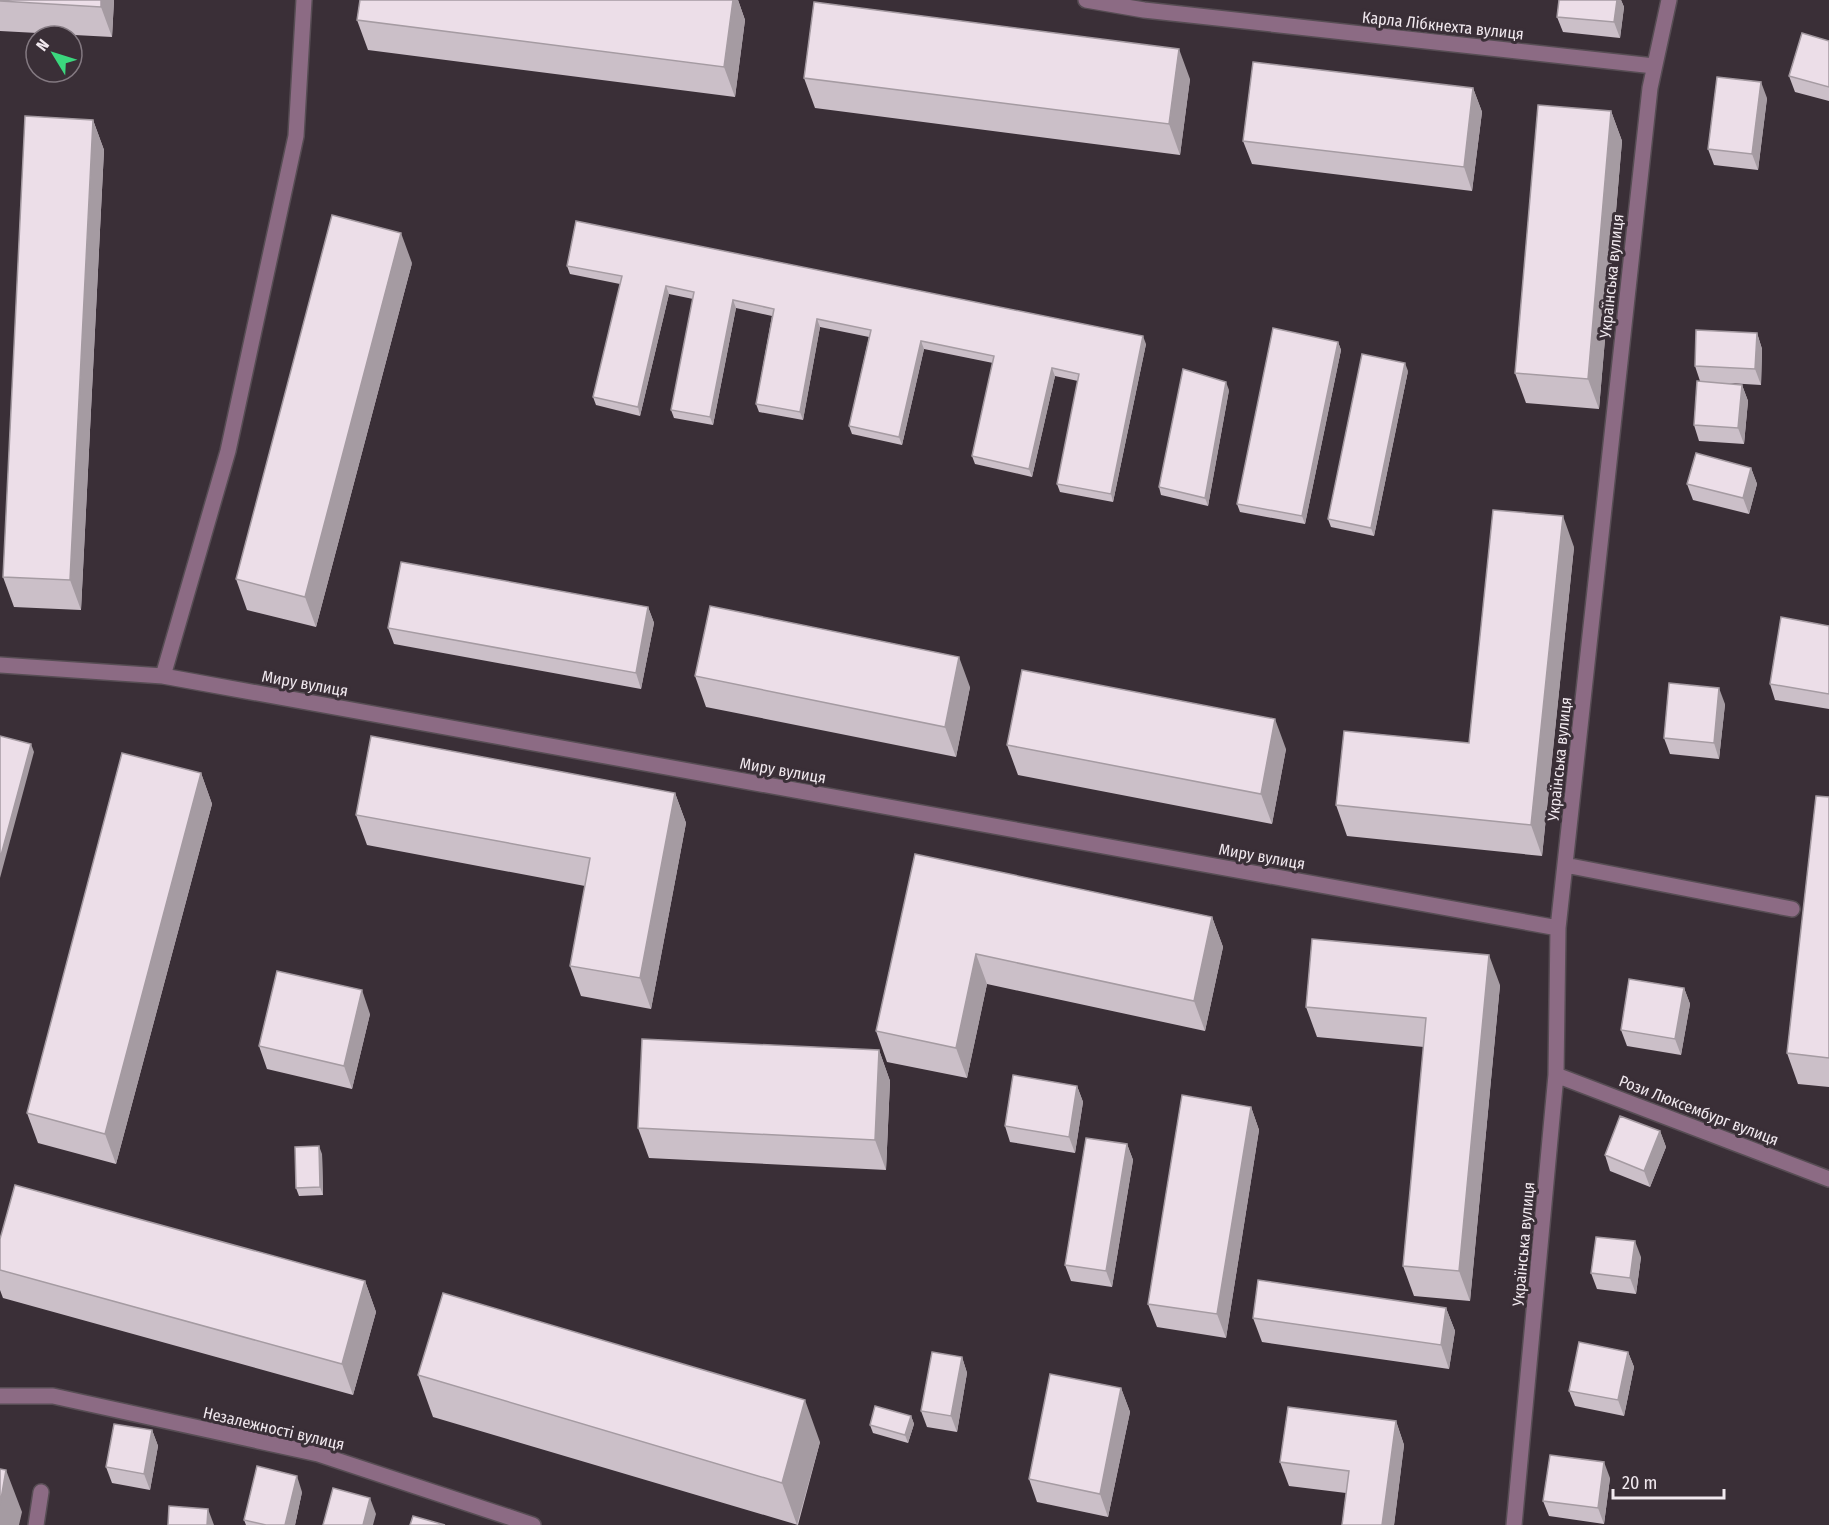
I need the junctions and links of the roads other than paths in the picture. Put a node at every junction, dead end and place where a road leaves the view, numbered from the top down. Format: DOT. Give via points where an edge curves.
graph roads {
  1 [pos="304,0"];
  2 [pos="1086,0"];
  3 [pos="1669,0"];
  4 [pos="1144,5"];
  5 [pos="1654,66"];
  6 [pos="0,666"];
  7 [pos="163,676"];
  8 [pos="1565,866"];
  9 [pos="1792,909"];
  10 [pos="1558,928"];
  11 [pos="1556,1075"];
  12 [pos="1829,1179"];
  13 [pos="0,1396"];
  14 [pos="41,1492"];
  15 [pos="36,1525"];
  16 [pos="533,1525"];
  17 [pos="1514,1525"];
  1 -- 7 [label="street" via="296,136 228,451"];
  2 -- 4 [label="street, Карла Лібкнехта вулиця"];
  3 -- 5 [label="street, Українська вулиця"];
  4 -- 5 [label="street, Карла Лібкнехта вулиця"];
  5 -- 8 [label="street, Українська вулиця"];
  6 -- 7 [label="street, Миру вулиця"];
  7 -- 10 [label="street, Миру вулиця"];
  8 -- 9 [label="street"];
  8 -- 10 [label="street, Українська вулиця"];
  10 -- 11 [label="street, Українська вулиця"];
  11 -- 12 [label="street, Рози Люксембург вулиця"];
  11 -- 17 [label="street, Українська вулиця"];
  13 -- 16 [label="street, Незалежності вулиця" via="53,1396 318,1454"];
  14 -- 15 [label="street"];
}
